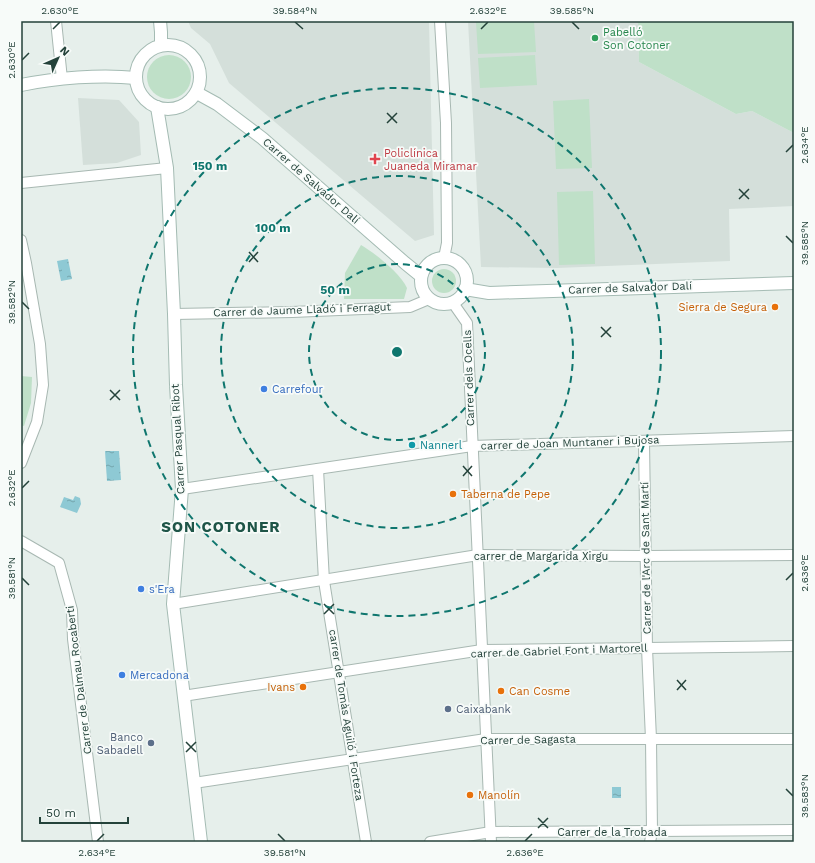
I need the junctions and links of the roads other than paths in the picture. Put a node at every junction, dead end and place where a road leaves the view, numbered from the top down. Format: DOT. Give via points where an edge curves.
graph roads {
  1 [pos="56,21"];
  2 [pos="160,21"];
  3 [pos="440,21"];
  4 [pos="161,45"];
  5 [pos="136,78"];
  6 [pos="62,79"];
  7 [pos="21,85"];
  8 [pos="196,93"];
  9 [pos="157,107"];
  10 [pos="167,168"];
  11 [pos="21,183"];
  12 [pos="21,240"];
  13 [pos="444,258"];
  14 [pos="421,276"];
  15 [pos="794,283"];
  16 [pos="466,289"];
  17 [pos="429,299"];
  18 [pos="453,303"];
  19 [pos="174,314"];
  20 [pos="794,436"];
  21 [pos="644,441"];
  22 [pos="472,446"];
  23 [pos="21,463"];
  24 [pos="318,469"];
  25 [pos="182,489"];
  26 [pos="21,541"];
  27 [pos="478,555"];
  28 [pos="794,555"];
  29 [pos="645,556"];
  30 [pos="324,581"];
  31 [pos="173,604"];
  32 [pos="794,646"];
  33 [pos="647,648"];
  34 [pos="482,650"];
  35 [pos="339,673"];
  36 [pos="184,696"];
  37 [pos="794,738"];
  38 [pos="486,739"];
  39 [pos="651,739"];
  40 [pos="353,759"];
  41 [pos="194,783"];
  42 [pos="794,830"];
  43 [pos="652,832"];
  44 [pos="491,837"];
  45 [pos="98,842"];
  46 [pos="201,842"];
  47 [pos="366,842"];
  48 [pos="430,842"];
  49 [pos="650,842"];
  1 -- 6 [label="street"];
  2 -- 4 [label="street"];
  3 -- 13 [label="street" via="446,123 448,243"];
  4 -- 5 [label="street" via="142,57"];
  4 -- 8 [label="street" via="171,44 191,53 200,72 200,83"];
  5 -- 6 [label="street"];
  5 -- 9 [label="street" via="142,95"];
  6 -- 7 [label="street"];
  8 -- 9 [label="street" via="184,105 166,109"];
  8 -- 14 [label="street, Carrer de Salvador Dalí" via="217,104 262,138"];
  9 -- 10 [label="street, Carrer Pasqual Ribot"];
  10 -- 11 [label="street"];
  10 -- 19 [label="street, Carrer Pasqual Ribot"];
  12 -- 23 [label="street" via="40,344 43,385 37,422"];
  13 -- 14 [label="street" via="432,261"];
  13 -- 16 [label="street" via="451,259 463,268 466,274"];
  14 -- 17 [label="street" via="422,288"];
  15 -- 16 [label="street, Carrer de Salvador Dalí" via="490,293"];
  16 -- 18 [label="street"];
  17 -- 18 [label="street" via="440,304"];
  17 -- 19 [label="street, Carrer de Jaume Lladó i Ferragut" via="410,307"];
  18 -- 22 [label="street, Carrer dels Ocells" via="467,323"];
  19 -- 25 [label="street, Carrer Pasqual Ribot"];
  20 -- 21 [label="street, carrer de Joan Muntaner i Bujosa"];
  21 -- 22 [label="street, carrer de Joan Muntaner i Bujosa"];
  21 -- 29 [label="street, Carrer de l'Arc de Sant Martí"];
  22 -- 24 [label="street, carrer de Joan Muntaner i Bujosa"];
  22 -- 27 [label="street, Carrer dels Ocells"];
  24 -- 25 [label="street, carrer de Joan Muntaner i Bujosa"];
  24 -- 30 [label="street, carrer de Tomàs Aguiló i Forteza"];
  25 -- 31 [label="street, Carrer Pasqual Ribot"];
  26 -- 45 [label="street, Carrer de Dalmau Rocaberti" via="59,563 72,610 73,639"];
  27 -- 29 [label="street, carrer de Margarida Xirgu"];
  27 -- 30 [label="street, carrer de Margarida Xirgu"];
  27 -- 34 [label="street, Carrer dels Ocells"];
  28 -- 29 [label="street, carrer de Margarida Xirgu"];
  29 -- 33 [label="street, Carrer de l'Arc de Sant Martí"];
  30 -- 31 [label="street, carrer de Margarida Xirgu"];
  30 -- 35 [label="street, carrer de Tomàs Aguiló i Forteza"];
  31 -- 36 [label="street, Carrer Pasqual Ribot"];
  32 -- 33 [label="street, carrer de Gabriel Font i Martorell"];
  33 -- 34 [label="street, carrer de Gabriel Font i Martorell"];
  33 -- 39 [label="street, Carrer de l'Arc de Sant Martí"];
  34 -- 35 [label="street, carrer de Gabriel Font i Martorell"];
  34 -- 38 [label="street, Carrer dels Ocells"];
  35 -- 36 [label="street, carrer de Gabriel Font i Martorell"];
  35 -- 40 [label="street, carrer de Tomàs Aguiló i Forteza"];
  36 -- 41 [label="street, Carrer Pasqual Ribot"];
  37 -- 39 [label="street, Carrer de Sagasta"];
  38 -- 39 [label="street, Carrer de Sagasta"];
  38 -- 40 [label="street, Carrer de Sagasta"];
  38 -- 44 [label="street, Carrer dels Ocells"];
  39 -- 43 [label="street, Carrer de l'Arc de Sant Martí"];
  40 -- 41 [label="street, Carrer de Sagasta"];
  40 -- 47 [label="street, carrer de Tomàs Aguiló i Forteza"];
  41 -- 46 [label="street, Carrer Pasqual Ribot"];
  42 -- 43 [label="street, Carrer de la Trobada"];
  43 -- 44 [label="street, Carrer de la Trobada"];
  43 -- 49 [label="street, Carrer de l'Arc de Sant Martí"];
  44 -- 48 [label="street, Carrer de la Trobada"];
}
